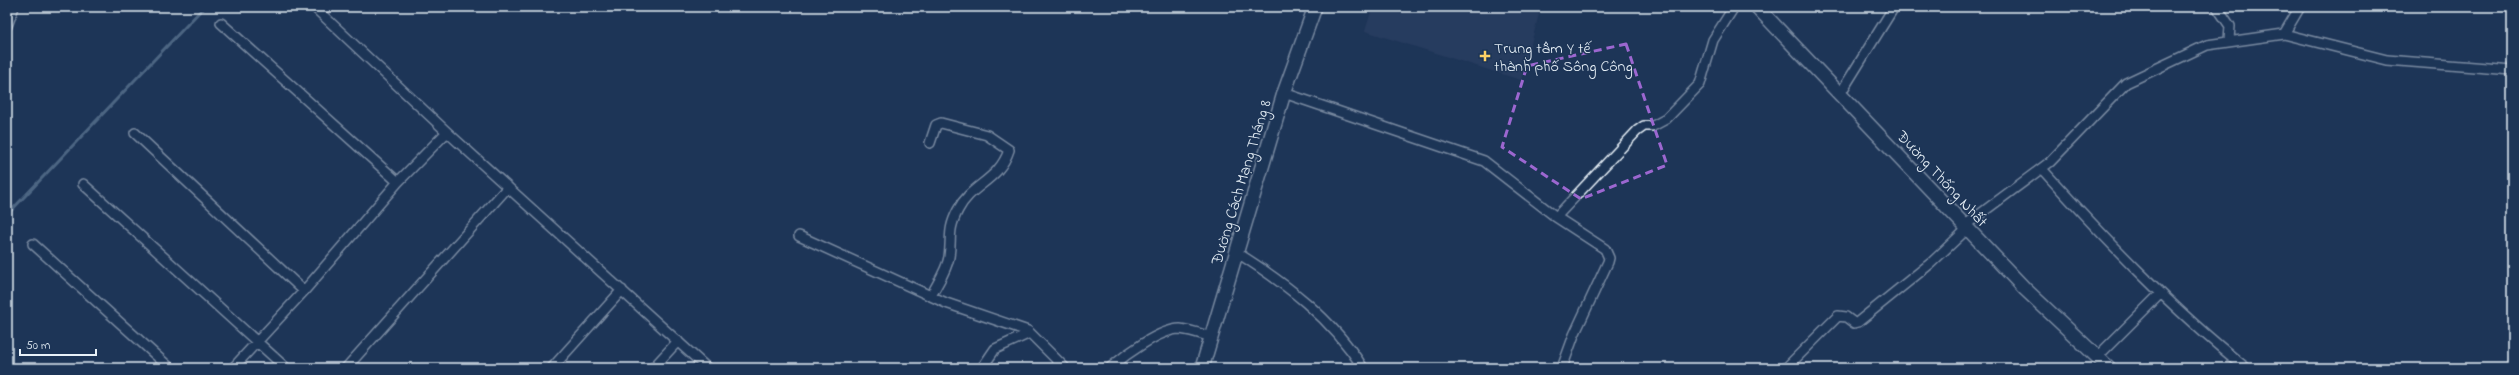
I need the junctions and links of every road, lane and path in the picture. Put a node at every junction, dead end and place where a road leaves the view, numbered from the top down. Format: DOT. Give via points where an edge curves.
graph roads {
  1 [pos="14,7"];
  2 [pos="314,7"];
  3 [pos="1315,7"];
  4 [pos="1734,7"];
  5 [pos="1757,7"];
  6 [pos="1894,7"];
  7 [pos="2217,7"];
  8 [pos="2300,7"];
  9 [pos="221,23"];
  10 [pos="7,26"];
  11 [pos="2284,34"];
  12 [pos="2230,40"];
  13 [pos="2512,70"];
  14 [pos="1284,93"];
  15 [pos="1840,94"];
  16 [pos="447,132"];
  17 [pos="135,133"];
  18 [pos="930,143"];
  19 [pos="2042,169"];
  20 [pos="398,182"];
  21 [pos="84,184"];
  22 [pos="508,187"];
  23 [pos="1556,217"];
  24 [pos="1965,227"];
  25 [pos="799,236"];
  26 [pos="33,244"];
  27 [pos="1236,252"];
  28 [pos="622,290"];
  29 [pos="304,291"];
  30 [pos="2161,293"];
  31 [pos="931,296"];
  32 [pos="1030,333"];
  33 [pos="1211,337"];
  34 [pos="257,341"];
  35 [pos="678,341"];
  36 [pos="2097,357"];
  37 [pos="170,368"];
  38 [pos="233,368"];
  39 [pos="286,368"];
  40 [pos="346,368"];
  41 [pos="552,368"];
  42 [pos="653,368"];
  43 [pos="707,368"];
  44 [pos="982,368"];
  45 [pos="1065,368"];
  46 [pos="1110,368"];
  47 [pos="1202,368"];
  48 [pos="1362,368"];
  49 [pos="1562,368"];
  50 [pos="1786,368"];
  51 [pos="2109,368"];
  52 [pos="2246,368"];
  1 -- 10 [label="street"];
  2 -- 16 [label="street"];
  3 -- 14 [label="street, Đường Cách Mạng Tháng 8"];
  4 -- 23 [label="street" via="1713,40 1700,84 1666,119 1637,131"];
  5 -- 15 [label="street, Đường Thống Nhất"];
  6 -- 15 [label="street"];
  7 -- 12 [label="street" via="2230,26"];
  8 -- 11 [label="street"];
  9 -- 20 [label="street"];
  11 -- 12 [label="street"];
  11 -- 13 [label="street" via="2387,60"];
  12 -- 19 [label="street" via="2207,45 2126,83"];
  14 -- 23 [label="street" via="1484,161"];
  14 -- 27 [label="street, Đường Cách Mạng Tháng 8"];
  15 -- 24 [label="street, Đường Thống Nhất"];
  16 -- 20 [label="street"];
  16 -- 22 [label="street"];
  17 -- 29 [label="street"];
  18 -- 31 [label="street" via="936,125 941,123 987,135 1009,150 996,174 969,195 958,210 950,230 948,263"];
  19 -- 24 [label="street"];
  19 -- 30 [label="street"];
  20 -- 29 [label="street"];
  21 -- 34 [label="street"];
  22 -- 28 [label="street"];
  22 -- 40 [label="street"];
  23 -- 49 [label="street" via="1605,249 1609,258"];
  24 -- 36 [label="street, Đường Thống Nhất" via="2025,289"];
  24 -- 50 [label="street" via="1931,263 1858,322 1854,323 1842,315 1838,316"];
  25 -- 31 [label="street"];
  26 -- 37 [label="street"];
  27 -- 33 [label="street, Đường Cách Mạng Tháng 8"];
  27 -- 48 [label="street" via="1275,276 1304,299 1346,344"];
  28 -- 35 [label="street"];
  28 -- 41 [label="street"];
  29 -- 34 [label="street"];
  30 -- 36 [label="street"];
  30 -- 52 [label="street"];
  31 -- 32 [label="street" via="1015,325"];
  32 -- 44 [label="street" via="995,349"];
  32 -- 45 [label="street"];
  33 -- 46 [label="street" via="1182,329 1173,330 1161,334"];
  33 -- 47 [label="street, Đường Cách Mạng Tháng 8"];
  34 -- 38 [label="street"];
  34 -- 39 [label="street"];
  35 -- 42 [label="street"];
  35 -- 43 [label="street"];
  36 -- 51 [label="street, Đường Thống Nhất"];
}
